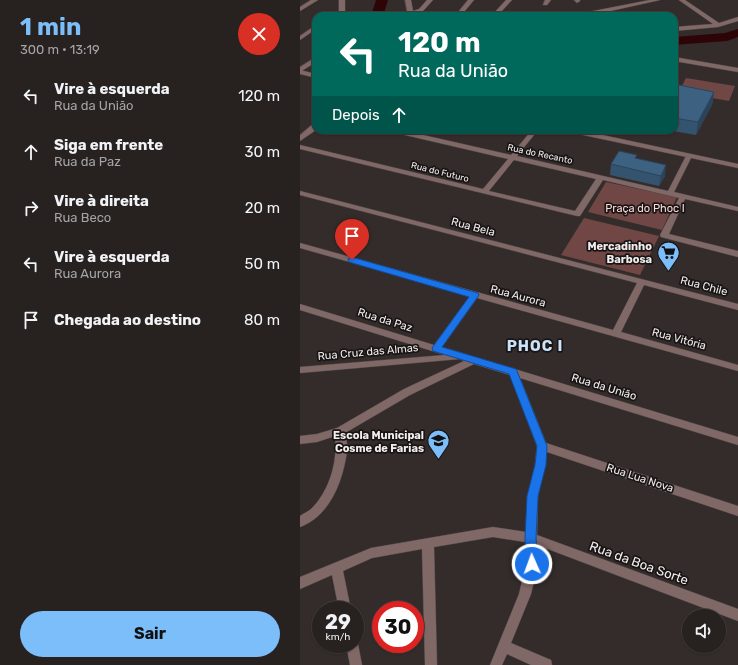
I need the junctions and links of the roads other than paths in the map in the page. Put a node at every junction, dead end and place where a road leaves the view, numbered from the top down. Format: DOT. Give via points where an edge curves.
graph roads {
  1 [pos="315,0"];
  2 [pos="342,0"];
  3 [pos="408,0"];
  4 [pos="430,0"];
  5 [pos="471,0"];
  6 [pos="509,0"];
  7 [pos="657,0"];
  8 [pos="682,0"];
  9 [pos="300,2"];
  10 [pos="309,4"];
  11 [pos="300,9"];
  12 [pos="342,12"];
  13 [pos="410,12"];
  14 [pos="418,12"];
  15 [pos="461,12"];
  16 [pos="498,12"];
  17 [pos="598,12"];
  18 [pos="738,19"];
  19 [pos="718,25"];
  20 [pos="678,29"];
  21 [pos="312,30"];
  22 [pos="300,38"];
  23 [pos="678,60"];
  24 [pos="312,62"];
  25 [pos="738,70"];
  26 [pos="300,71"];
  27 [pos="312,75"];
  28 [pos="312,129"];
  29 [pos="410,134"];
  30 [pos="532,134"];
  31 [pos="587,134"];
  32 [pos="300,139"];
  33 [pos="300,147"];
  34 [pos="689,156"];
  35 [pos="512,157"];
  36 [pos="738,166"];
  37 [pos="601,177"];
  38 [pos="300,192"];
  39 [pos="484,192"];
  40 [pos="670,193"];
  41 [pos="683,196"];
  42 [pos="738,209"];
  43 [pos="300,245"];
  44 [pos="738,254"];
  45 [pos="642,281"];
  46 [pos="475,295"];
  47 [pos="738,306"];
  48 [pos="300,307"];
  49 [pos="615,334"];
  50 [pos="436,348"];
  51 [pos="462,356"];
  52 [pos="473,360"];
  53 [pos="738,368"];
  54 [pos="300,370"];
  55 [pos="513,371"];
  56 [pos="340,431"];
  57 [pos="300,440"];
  58 [pos="738,441"];
  59 [pos="542,446"];
  60 [pos="738,511"];
  61 [pos="300,522"];
  62 [pos="531,538"];
  63 [pos="428,543"];
  64 [pos="337,568"];
  65 [pos="300,583"];
  66 [pos="343,601"];
  67 [pos="738,615"];
  68 [pos="505,647"];
  69 [pos="354,653"];
  70 [pos="356,665"];
  71 [pos="431,665"];
  72 [pos="496,665"];
  73 [pos="546,665"];
  1 -- 10 [label="street"];
  2 -- 12 [label="street"];
  3 -- 13 [label="street"];
  4 -- 14 [label="street"];
  5 -- 15 [label="street"];
  6 -- 16 [label="street"];
  7 -- 17 [label="street"];
  8 -- 19 [label="street"];
  9 -- 10 [label="street"];
  10 -- 11 [label="street"];
  18 -- 19 [label="street"];
  19 -- 20 [label="street"];
  21 -- 22 [label="street"];
  23 -- 25 [label="street"];
  24 -- 26 [label="street"];
  26 -- 27 [label="street"];
  28 -- 32 [label="street"];
  29 -- 35 [label="street, Rua do Recanto"];
  30 -- 35 [label="street"];
  31 -- 34 [label="street"];
  33 -- 39 [label="street, Rua do Futuro"];
  34 -- 36 [label="street"];
  34 -- 40 [label="street"];
  35 -- 37 [label="street, Rua do Recanto"];
  35 -- 39 [label="street"];
  37 -- 39 [label="street, Rua do Futuro" via="577,214"];
  37 -- 40 [label="street, Rua do Recanto"];
  38 -- 45 [label="street, Rua Bela"];
  40 -- 41 [label="street, Rua do Recanto"];
  41 -- 42 [label="street, Rua do Recanto"];
  41 -- 44 [label="street" via="664,236"];
  43 -- 46 [label="street, Rua Aurora"];
  45 -- 47 [label="street, Rua Chile"];
  45 -- 49 [label="street"];
  46 -- 49 [label="street, Rua Aurora"];
  46 -- 50 [label="street"];
  48 -- 50 [label="street, Rua da Paz"];
  49 -- 53 [label="street, Rua Vitória"];
  50 -- 51 [label="street, Rua da Paz"];
  51 -- 52 [label="street, Rua da União"];
  51 -- 54 [label="street, Rua Cruz das Almas"];
  52 -- 55 [label="street, Rua da União"];
  52 -- 56 [label="street" via="407,392"];
  55 -- 58 [label="street, Rua da União"];
  55 -- 59 [label="street"];
  56 -- 57 [label="street"];
  56 -- 61 [label="street" via="342,450 334,485 317,511"];
  59 -- 60 [label="street, Rua Lua Nova"];
  59 -- 62 [label="street" via="533,496"];
  62 -- 63 [label="street, Rua da Boa Sorte" via="493,532"];
  62 -- 67 [label="street, Rua da Boa Sorte"];
  62 -- 68 [label="street" via="530,575"];
  63 -- 64 [label="street, Rua da Boa Sorte" via="370,553"];
  63 -- 71 [label="street"];
  64 -- 65 [label="street, Rua da Boa Sorte"];
  64 -- 66 [label="street"];
  68 -- 72 [label="street"];
  68 -- 73 [label="street"];
  69 -- 70 [label="street"];
}
